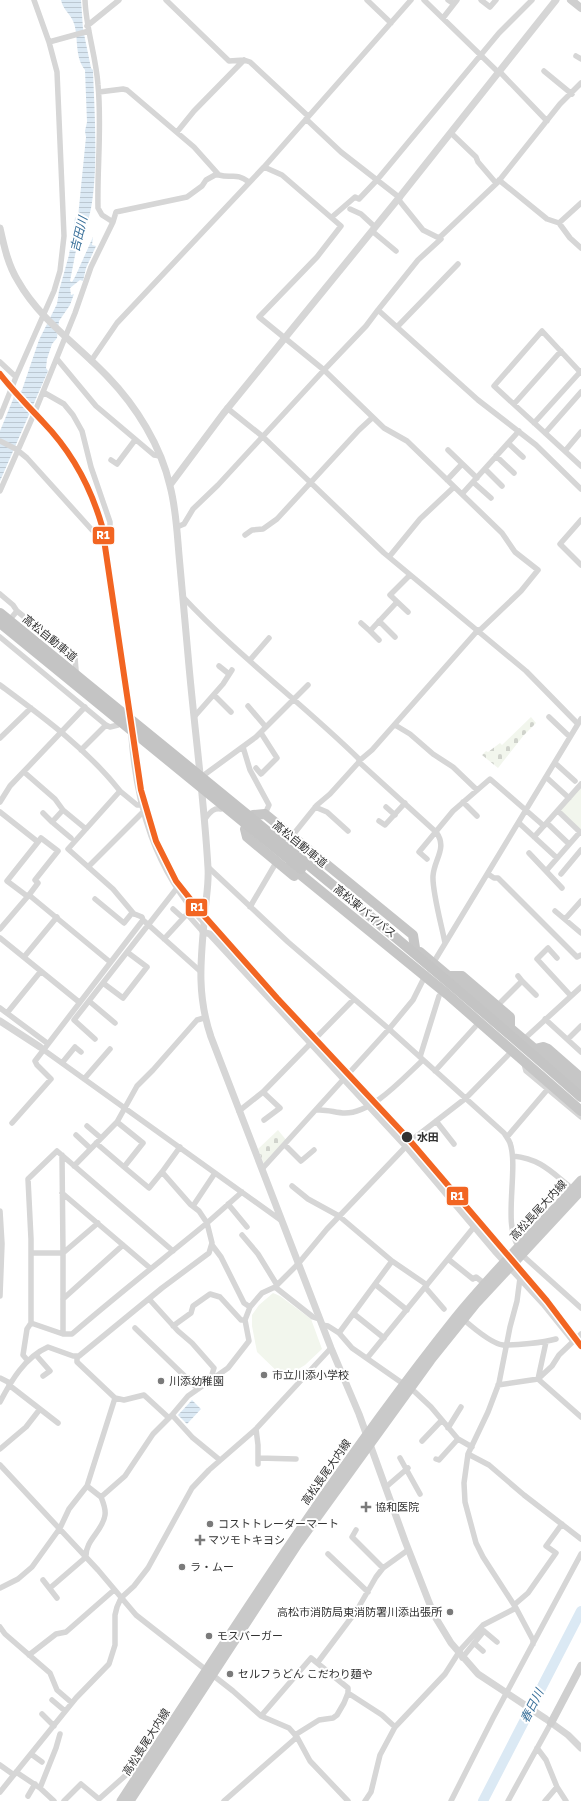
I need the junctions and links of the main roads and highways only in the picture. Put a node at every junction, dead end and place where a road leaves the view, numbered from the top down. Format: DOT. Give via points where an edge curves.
graph roads {
  1 [pos="571,0"];
  2 [pos="581,8"];
  3 [pos="0,607"];
  4 [pos="0,613"];
  5 [pos="1,631"];
  6 [pos="253,815"];
  7 [pos="244,828"];
  8 [pos="336,877"];
  9 [pos="412,965"];
  10 [pos="449,976"];
  11 [pos="443,995"];
  12 [pos="510,1027"];
  13 [pos="500,1041"];
  14 [pos="535,1049"];
  15 [pos="581,1078"];
  16 [pos="581,1088"];
  17 [pos="581,1097"];
  18 [pos="581,1105"];
  19 [pos="581,1111"];
  20 [pos="581,1180"];
  21 [pos="579,1192"];
  22 [pos="507,1265"];
  23 [pos="407,1386"];
  24 [pos="581,1666"];
  25 [pos="209,1673"];
  26 [pos="548,1721"];
  27 [pos="121,1801"];
  28 [pos="130,1801"];
  1 -- 2 [label="main road"];
  3 -- 6 [label="highway, 高松東バイパス" via="15,614 76,670"];
  4 -- 17 [label="highway, 高松自動車道" via="354,903"];
  5 -- 7 [label="highway, 高松東バイパス"];
  5 -- 18 [label="highway, 高松自動車道" via="417,963"];
  6 -- 8 [label="highway, 高松東バイパス"];
  6 -- 8 [label="highway" via="265,814"];
  7 -- 9 [label="highway, 高松東バイパス"];
  7 -- 9 [label="highway" via="247,837 399,963"];
  8 -- 10 [label="highway, 高松東バイパス"];
  9 -- 11 [label="highway, 高松東バイパス"];
  10 -- 12 [label="highway, 高松東バイパス"];
  10 -- 12 [label="highway" via="462,976 510,1017"];
  11 -- 13 [label="highway, 高松東バイパス"];
  11 -- 13 [label="highway" via="450,1006 475,1027 489,1038"];
  12 -- 14 [label="highway, 高松東バイパス"];
  13 -- 19 [label="highway, 高松東バイパス"];
  14 -- 15 [label="highway" via="548,1049"];
  14 -- 16 [label="highway, 高松東バイパス"];
  20 -- 21 [label="main road, 高松長尾大内線"];
  21 -- 22 [label="main road, 高松長尾大内線"];
  22 -- 23 [label="main road, 高松長尾大内線"];
  22 -- 23 [label="main road, 高松長尾大内線" via="485,1284"];
  23 -- 25 [label="main road, 高松長尾大内線" via="370,1445"];
  23 -- 25 [label="main road, 高松長尾大内線" via="367,1434 290,1544"];
  24 -- 26 [label="main road"];
  25 -- 27 [label="main road, 高松長尾大内線"];
  25 -- 28 [label="main road, 高松長尾大内線"];
}
